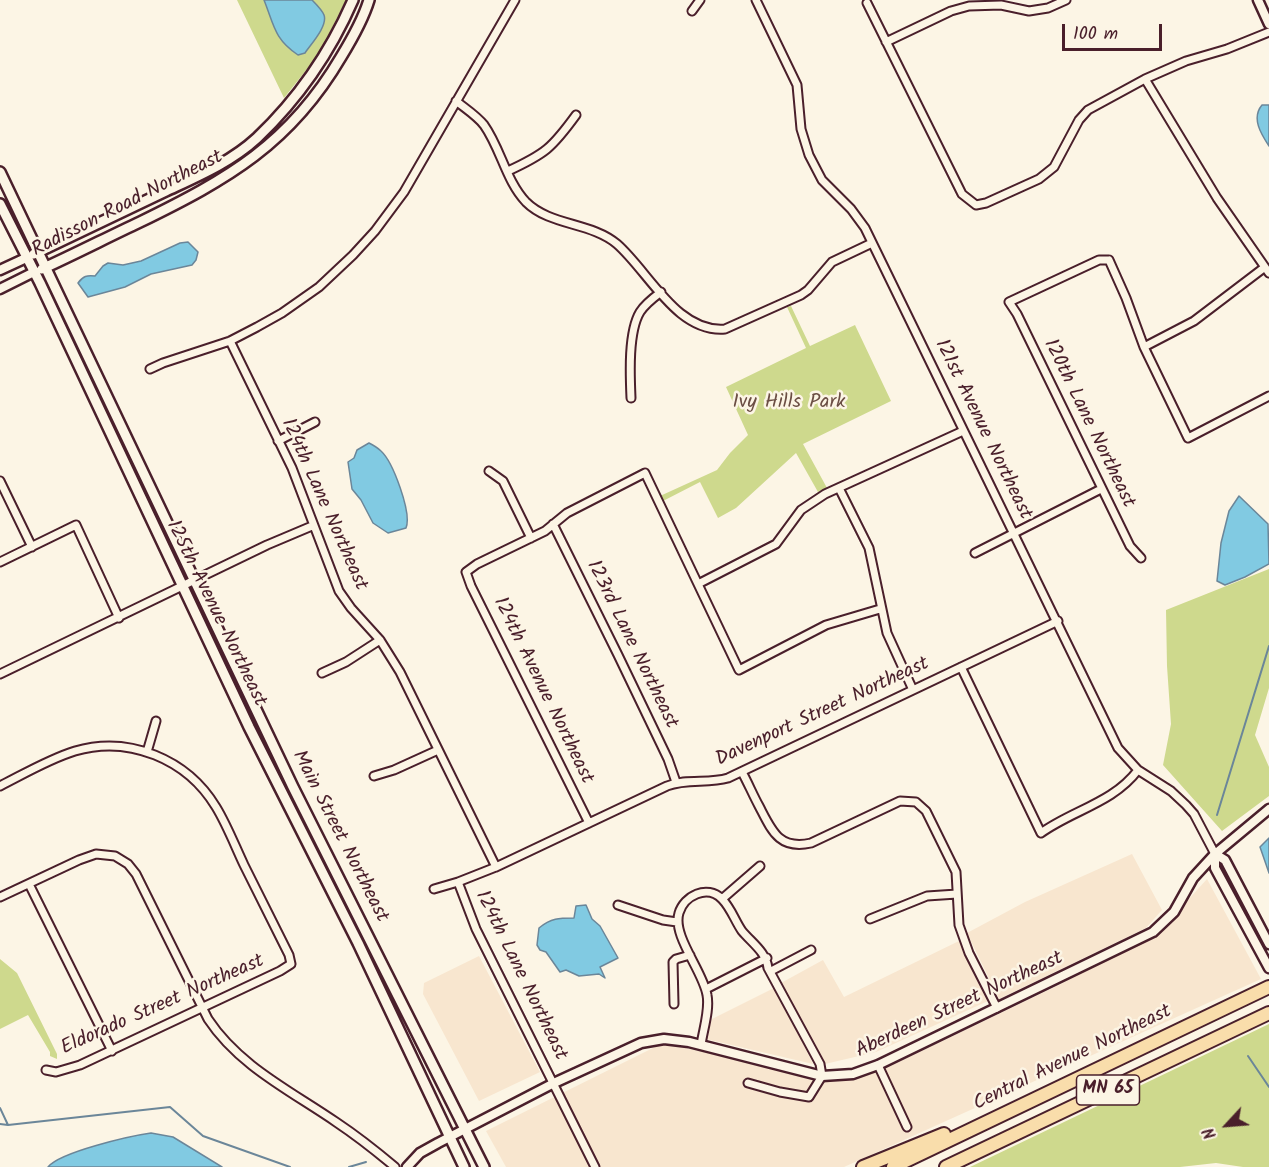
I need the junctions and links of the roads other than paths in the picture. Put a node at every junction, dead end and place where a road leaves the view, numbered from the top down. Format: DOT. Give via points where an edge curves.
graph roads {
  1 [pos="353,0"];
  2 [pos="369,0"];
  3 [pos="515,0"];
  4 [pos="700,0"];
  5 [pos="756,0"];
  6 [pos="1066,0"];
  7 [pos="1258,0"];
  8 [pos="867,3"];
  9 [pos="692,11"];
  10 [pos="1269,24"];
  11 [pos="1269,32"];
  12 [pos="886,42"];
  13 [pos="1145,79"];
  14 [pos="456,101"];
  15 [pos="576,115"];
  16 [pos="508,171"];
  17 [pos="0,172"];
  18 [pos="0,204"];
  19 [pos="872,243"];
  20 [pos="38,252"];
  21 [pos="26,258"];
  22 [pos="46,267"];
  23 [pos="0,270"];
  24 [pos="1267,270"];
  25 [pos="34,272"];
  26 [pos="0,289"];
  27 [pos="661,292"];
  28 [pos="230,341"];
  29 [pos="1144,347"];
  30 [pos="150,369"];
  31 [pos="1269,396"];
  32 [pos="631,398"];
  33 [pos="315,422"];
  34 [pos="963,431"];
  35 [pos="278,441"];
  36 [pos="489,471"];
  37 [pos="0,481"];
  38 [pos="838,488"];
  39 [pos="1101,489"];
  40 [pos="166,521"];
  41 [pos="553,524"];
  42 [pos="312,526"];
  43 [pos="1015,534"];
  44 [pos="531,538"];
  45 [pos="32,547"];
  46 [pos="975,554"];
  47 [pos="1141,558"];
  48 [pos="0,562"];
  49 [pos="194,581"];
  50 [pos="698,584"];
  51 [pos="182,587"];
  52 [pos="880,609"];
  53 [pos="119,618"];
  54 [pos="1058,621"];
  55 [pos="380,640"];
  56 [pos="961,667"];
  57 [pos="322,673"];
  58 [pos="0,674"];
  59 [pos="913,690"];
  60 [pos="156,721"];
  61 [pos="438,750"];
  62 [pos="147,752"];
  63 [pos="1138,770"];
  64 [pos="742,772"];
  65 [pos="374,776"];
  66 [pos="676,782"];
  67 [pos="0,786"];
  68 [pos="1269,808"];
  69 [pos="589,823"];
  70 [pos="1215,854"];
  71 [pos="760,866"];
  72 [pos="496,867"];
  73 [pos="458,882"];
  74 [pos="29,884"];
  75 [pos="434,889"];
  76 [pos="957,894"];
  77 [pos="0,897"];
  78 [pos="722,899"];
  79 [pos="618,906"];
  80 [pos="870,919"];
  81 [pos="677,922"];
  82 [pos="1269,944"];
  83 [pos="811,950"];
  84 [pos="690,955"];
  85 [pos="767,958"];
  86 [pos="1269,968"];
  87 [pos="771,971"];
  88 [pos="1269,987"];
  89 [pos="706,989"];
  90 [pos="674,1004"];
  91 [pos="202,1007"];
  92 [pos="997,1008"];
  93 [pos="1269,1013"];
  94 [pos="701,1045"];
  95 [pos="112,1051"];
  96 [pos="879,1065"];
  97 [pos="46,1070"];
  98 [pos="822,1076"];
  99 [pos="554,1083"];
  100 [pos="748,1083"];
  101 [pos="1005,1113"];
  102 [pos="907,1127"];
  103 [pos="465,1129"];
  104 [pos="448,1138"];
  105 [pos="948,1166"];
  106 [pos="395,1167"];
  107 [pos="407,1167"];
  108 [pos="464,1167"];
  109 [pos="484,1167"];
  110 [pos="595,1167"];
  111 [pos="863,1167"];
  112 [pos="893,1167"];
  1 -- 20 [label="main road, Radisson Road Northeast" via="325,57 256,139 214,168"];
  2 -- 22 [label="main road, Radisson Road Northeast" via="330,76 303,111 260,154 201,192"];
  3 -- 14 [label="street"];
  4 -- 9 [label="street"];
  5 -- 19 [label="street, 121st Avenue Northeast" via="796,85 804,141 815,169 858,219"];
  6 -- 12 [label="street" via="1029,11 1001,5 969,6"];
  7 -- 10 [label="street"];
  8 -- 12 [label="street"];
  11 -- 13 [label="street"];
  12 -- 13 [label="street" via="962,194 975,204 986,203 1038,179 1054,167 1088,110"];
  13 -- 24 [label="street" via="1212,190"];
  14 -- 16 [label="street" via="485,126"];
  14 -- 28 [label="street" via="393,208 364,244 300,301"];
  15 -- 16 [label="street" via="547,151"];
  16 -- 27 [label="street" via="521,196 536,210 610,239"];
  17 -- 20 [label="main road, 125th Avenue Northeast"];
  18 -- 21 [label="main road, 125th Avenue Northeast"];
  19 -- 27 [label="street" via="832,262 808,290 732,327 715,330 693,323"];
  19 -- 34 [label="street, 121st Avenue Northeast"];
  20 -- 21 [label="main road, Radisson Road Northeast"];
  20 -- 22 [label="main road, 125th Avenue Northeast"];
  21 -- 23 [label="street, Radisson Road Northeast"];
  21 -- 25 [label="main road, 125th Avenue Northeast"];
  22 -- 25 [label="main road, Radisson Road Northeast"];
  22 -- 40 [label="main road, 125th Avenue Northeast"];
  24 -- 29 [label="street" via="1194,321"];
  25 -- 26 [label="street, Radisson Road Northeast"];
  25 -- 51 [label="main road, 125th Avenue Northeast"];
  27 -- 32 [label="street" via="646,304 635,324"];
  28 -- 30 [label="street"];
  28 -- 35 [label="street, 124th Lane Northeast"];
  29 -- 31 [label="street" via="1188,438"];
  29 -- 39 [label="street, 120th Lane Northeast" via="1111,257 1009,302"];
  33 -- 35 [label="street"];
  34 -- 38 [label="street"];
  34 -- 43 [label="street, 121st Avenue Northeast"];
  35 -- 42 [label="street, 124th Lane Northeast"];
  36 -- 44 [label="street" via="503,481"];
  37 -- 45 [label="street"];
  38 -- 50 [label="street" via="801,510 776,544"];
  38 -- 52 [label="street" via="869,548"];
  39 -- 43 [label="street"];
  39 -- 47 [label="street, 120th Lane Northeast" via="1130,546"];
  40 -- 49 [label="main road, Main Street Northeast"];
  41 -- 44 [label="street"];
  41 -- 50 [label="street" via="645,473"];
  41 -- 66 [label="street, 123rd Lane Northeast"];
  42 -- 49 [label="street"];
  42 -- 55 [label="street, 124th Lane Northeast" via="339,591"];
  43 -- 46 [label="street"];
  43 -- 54 [label="street, 121st Avenue Northeast"];
  44 -- 69 [label="street, 124th Avenue Northeast" via="466,572"];
  45 -- 48 [label="street"];
  45 -- 53 [label="street" via="76,525"];
  49 -- 51 [label="street"];
  49 -- 103 [label="main road, Main Street Northeast"];
  50 -- 52 [label="street" via="740,670 826,625"];
  51 -- 53 [label="street"];
  51 -- 104 [label="main road, 125th Avenue Northeast" via="358,943"];
  52 -- 59 [label="street"];
  53 -- 58 [label="street"];
  54 -- 56 [label="street, Davenport Street Northeast"];
  54 -- 63 [label="street, 121st Avenue Northeast" via="1115,742"];
  55 -- 57 [label="street"];
  55 -- 61 [label="street, 124th Lane Northeast"];
  56 -- 59 [label="street, Davenport Street Northeast"];
  56 -- 63 [label="street" via="1041,833 1112,795"];
  59 -- 64 [label="street, Davenport Street Northeast"];
  60 -- 62 [label="street"];
  61 -- 65 [label="street"];
  61 -- 72 [label="street, 124th Lane Northeast"];
  62 -- 67 [label="street" via="113,746 75,751"];
  62 -- 91 [label="street, Eldorado Street Northeast" via="179,767 216,807 291,964"];
  63 -- 70 [label="street, 121st Avenue Northeast" via="1186,805"];
  64 -- 66 [label="street, Davenport Street Northeast" via="718,781"];
  64 -- 76 [label="street" via="771,829 789,844 812,843 900,801 916,802 926,811 956,872"];
  66 -- 69 [label="street, Davenport Street Northeast"];
  68 -- 70 [label="street, Aberdeen Street Northeast"];
  69 -- 72 [label="street, Davenport Street Northeast"];
  70 -- 82 [label="street, 121st Avenue Northeast" via="1225,860"];
  70 -- 86 [label="street, 121st Avenue Northeast" via="1215,868"];
  70 -- 92 [label="street, Aberdeen Street Northeast" via="1193,878 1174,912 1153,932"];
  71 -- 78 [label="street"];
  72 -- 73 [label="street, Davenport Street Northeast"];
  73 -- 75 [label="street, Davenport Street Northeast"];
  73 -- 99 [label="street, 124th Lane Northeast" via="476,929"];
  74 -- 77 [label="street"];
  74 -- 91 [label="street" via="96,854 115,856 128,864"];
  74 -- 95 [label="street"];
  76 -- 80 [label="street" via="927,896"];
  76 -- 92 [label="street" via="958,925"];
  78 -- 81 [label="street" via="713,893 699,892 680,909"];
  78 -- 85 [label="street" via="741,929"];
  79 -- 81 [label="street"];
  81 -- 84 [label="street"];
  83 -- 87 [label="street"];
  84 -- 89 [label="street"];
  84 -- 90 [label="street" via="673,962"];
  85 -- 87 [label="street"];
  85 -- 89 [label="street"];
  87 -- 98 [label="street" via="820,1064"];
  88 -- 101 [label="highway, Central Avenue Northeast / MN 65"];
  89 -- 94 [label="street"];
  91 -- 95 [label="street, Eldorado Street Northeast"];
  91 -- 106 [label="street" via="217,1032 250,1064"];
  92 -- 96 [label="street, Aberdeen Street Northeast"];
  93 -- 105 [label="highway, MN 65"];
  94 -- 98 [label="street, Aberdeen Street Northeast"];
  94 -- 99 [label="street, Aberdeen Street Northeast" via="664,1040 641,1042"];
  95 -- 97 [label="street, Eldorado Street Northeast" via="56,1072"];
  96 -- 98 [label="street, Aberdeen Street Northeast" via="852,1074"];
  96 -- 102 [label="street"];
  98 -- 100 [label="street" via="809,1097"];
  99 -- 103 [label="street, Aberdeen Street Northeast"];
  99 -- 110 [label="street, 124th Lane Northeast"];
  101 -- 111 [label="highway"];
  101 -- 112 [label="highway, Central Avenue Northeast / MN 65"];
  103 -- 104 [label="street, Aberdeen Street Northeast"];
  103 -- 109 [label="main road, Main Street Northeast"];
  104 -- 107 [label="street" via="420,1153"];
  104 -- 108 [label="main road"];
}
